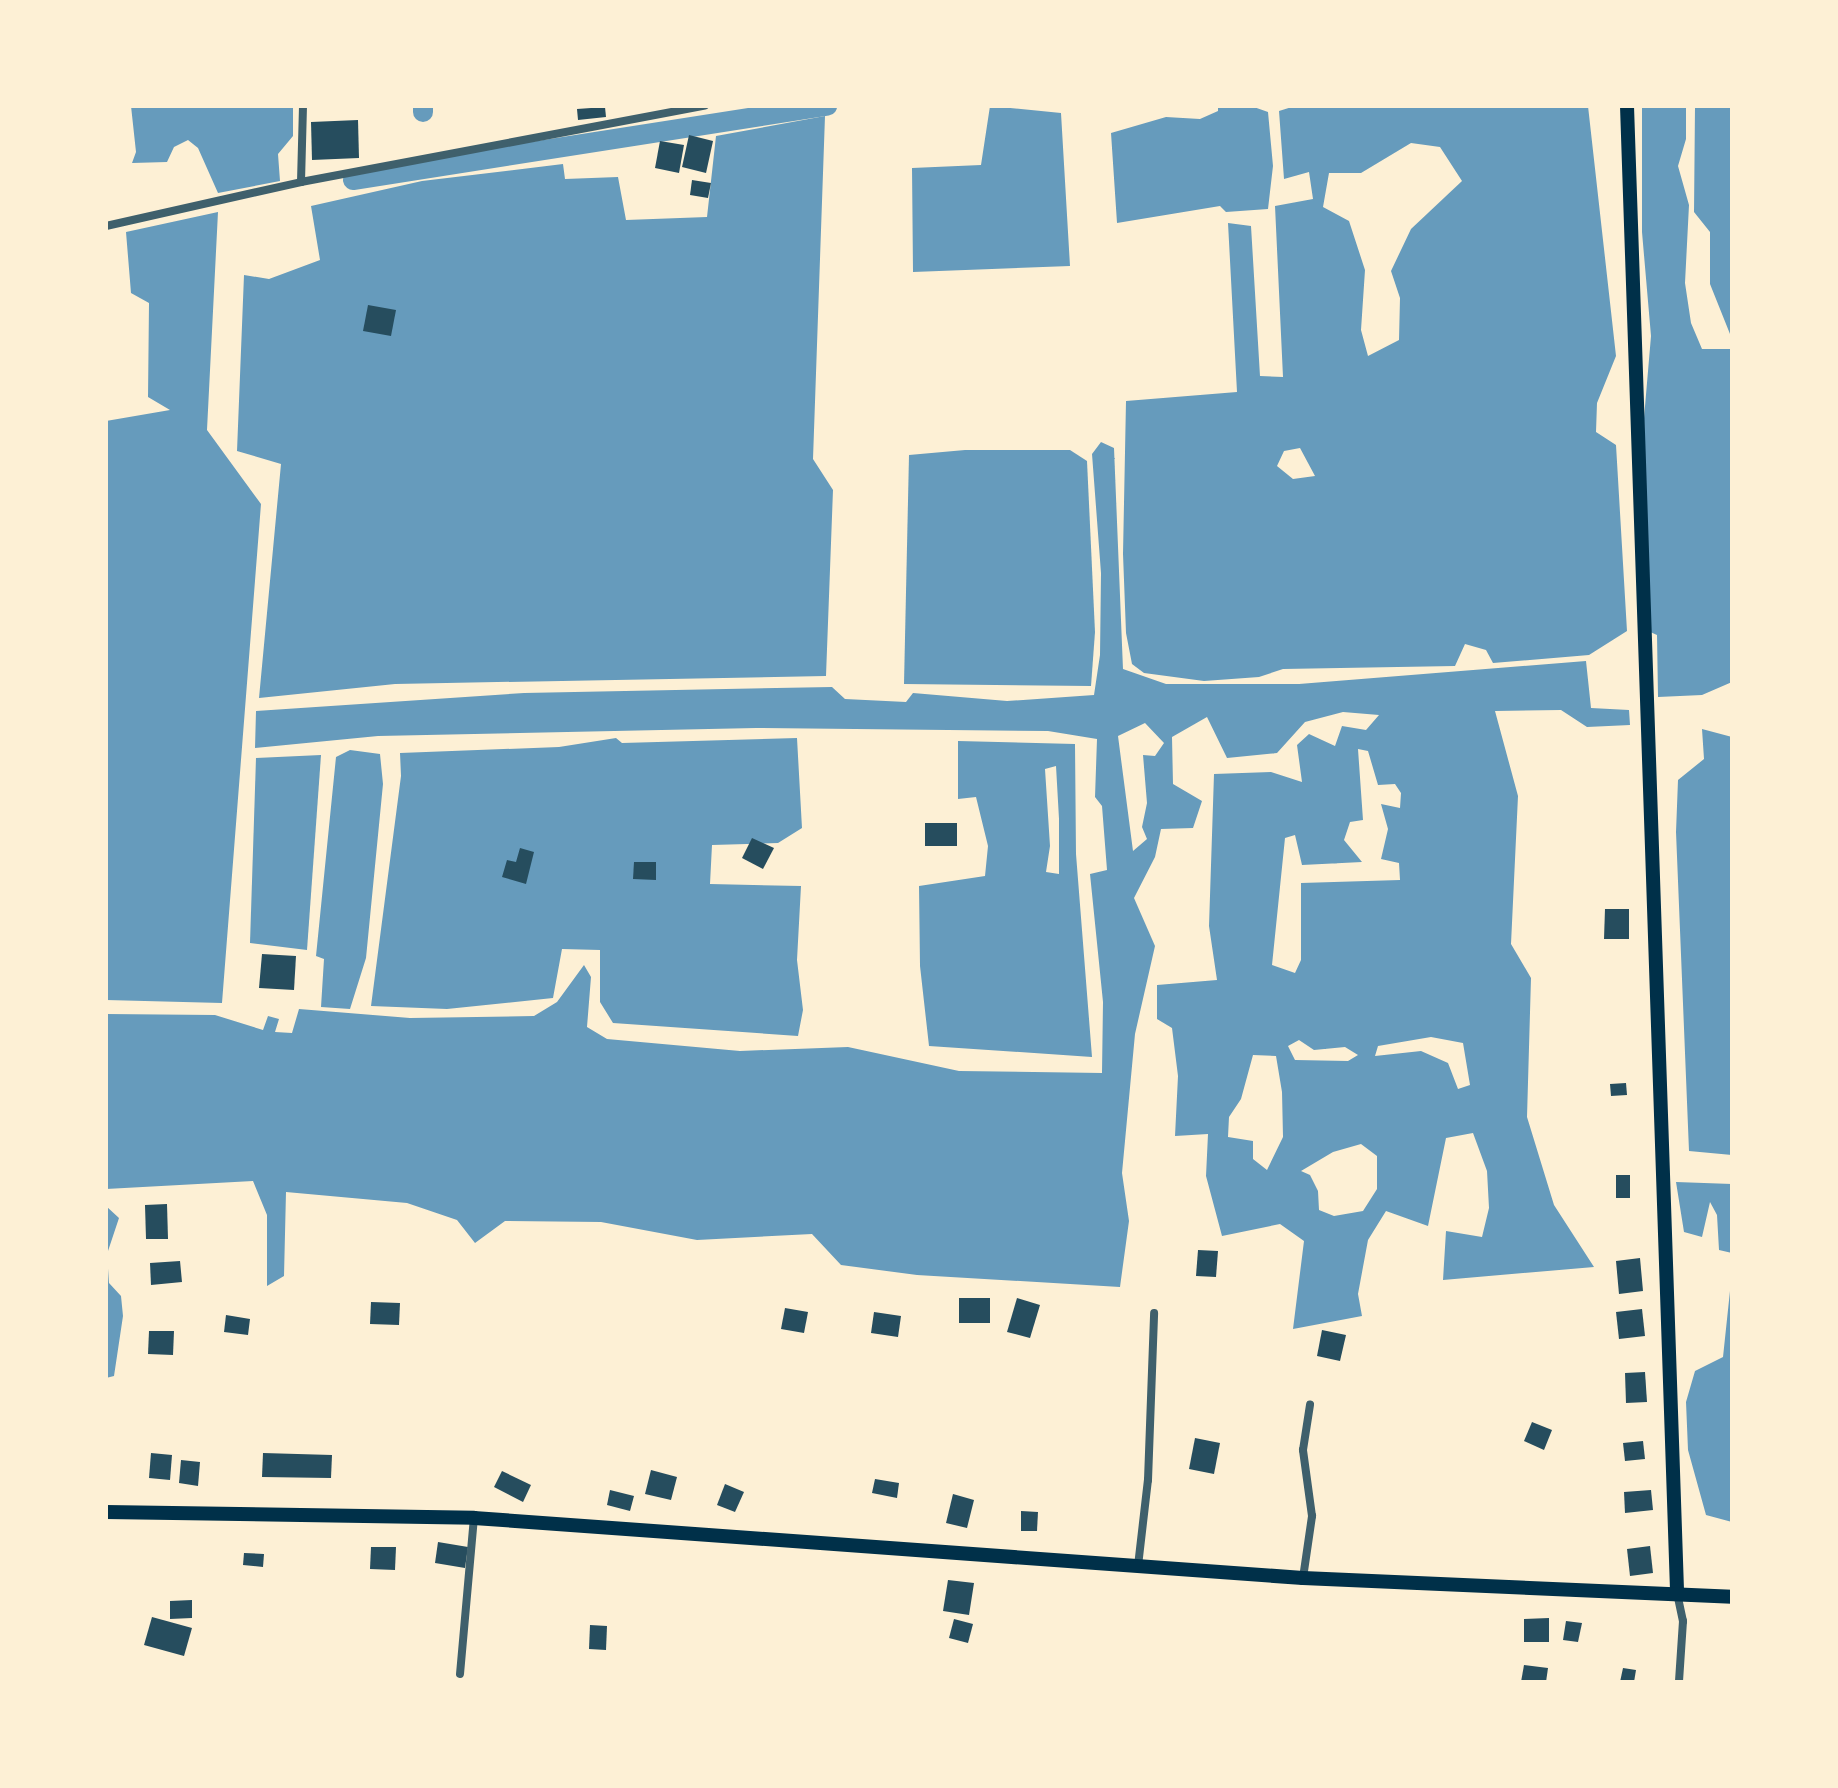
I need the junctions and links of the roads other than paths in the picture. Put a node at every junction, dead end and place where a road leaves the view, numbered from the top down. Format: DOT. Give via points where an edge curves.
graph roads {
  1 [pos="303,106"];
  2 [pos="705,106"];
  3 [pos="1627,106"];
  4 [pos="301,182"];
  5 [pos="106,226"];
  6 [pos="1154,1313"];
  7 [pos="1310,1405"];
  8 [pos="106,1512"];
  9 [pos="474,1518"];
  10 [pos="1138,1566"];
  11 [pos="1303,1578"];
  12 [pos="1677,1592"];
  13 [pos="1732,1597"];
  14 [pos="460,1674"];
  15 [pos="1679,1682"];
  1 -- 4 [label="street"];
  2 -- 4 [label="street"];
  3 -- 12 [label="main road"];
  4 -- 5 [label="street"];
  6 -- 10 [label="street" via="1148,1480"];
  7 -- 11 [label="street" via="1303,1450 1312,1516"];
  8 -- 9 [label="main road"];
  9 -- 10 [label="main road"];
  9 -- 14 [label="street"];
  10 -- 11 [label="main road"];
  11 -- 12 [label="main road"];
  12 -- 13 [label="main road"];
  12 -- 15 [label="street" via="1683,1621"];
}
